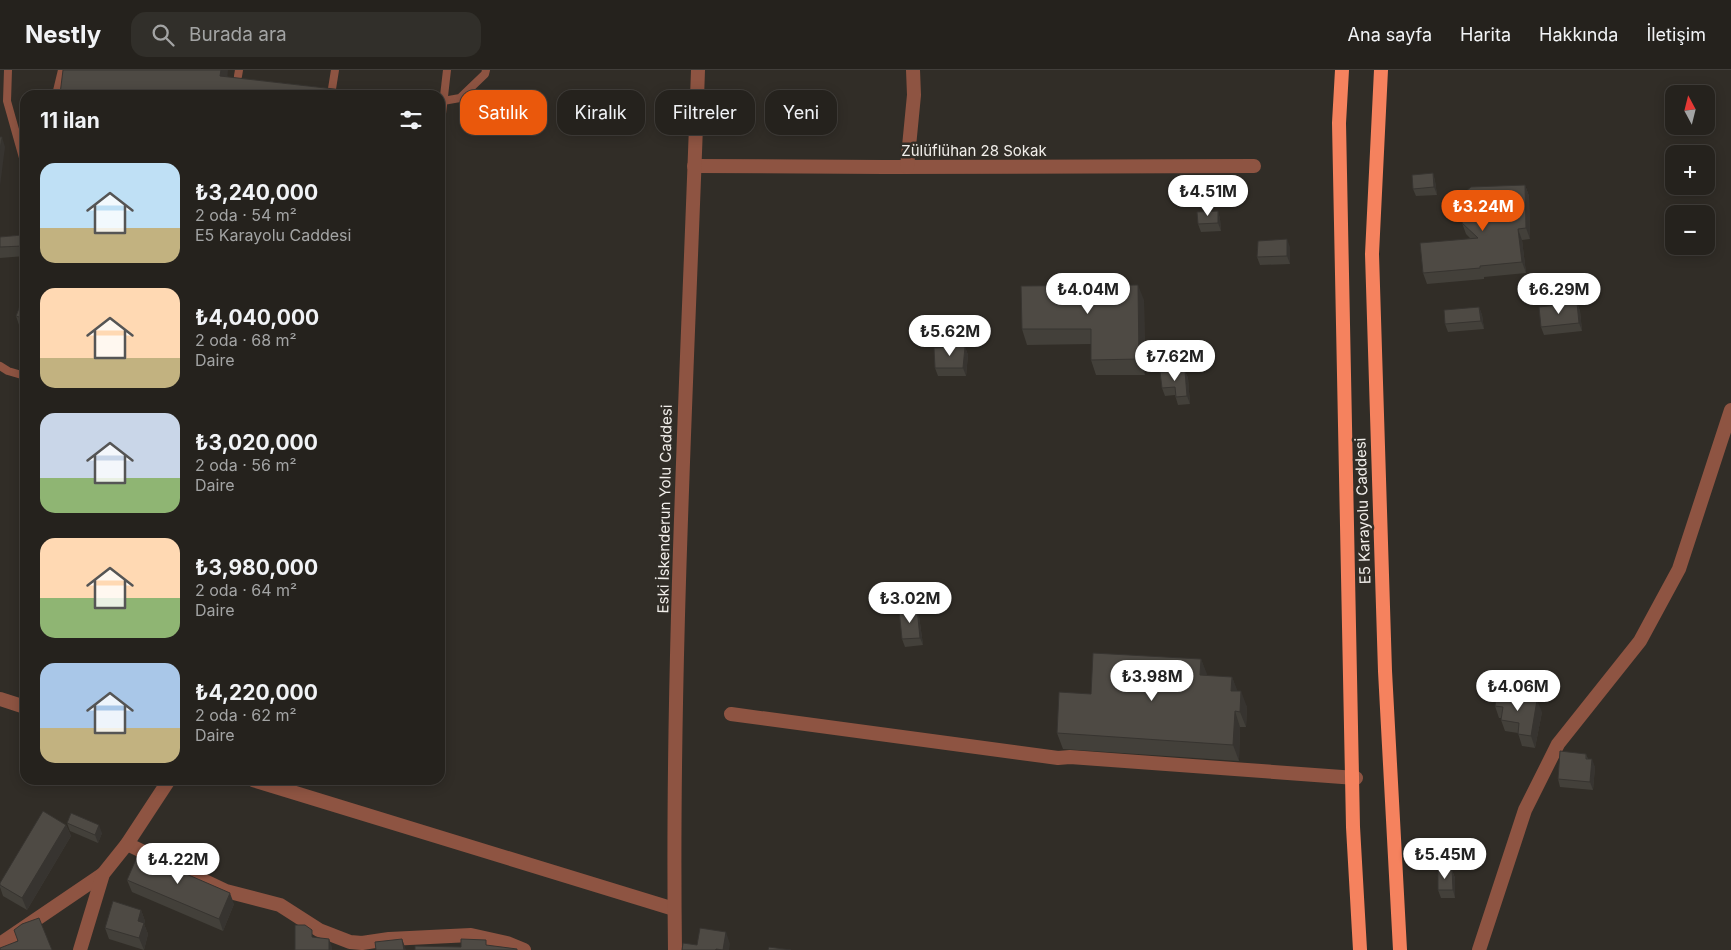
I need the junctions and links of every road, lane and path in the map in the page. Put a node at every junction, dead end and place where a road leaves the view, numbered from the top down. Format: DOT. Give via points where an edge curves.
graph roads {
  1 [pos="8,70"];
  2 [pos="62,70"];
  3 [pos="335,70"];
  4 [pos="448,70"];
  5 [pos="486,70"];
  6 [pos="698,70"];
  7 [pos="913,70"];
  8 [pos="1342,70"];
  9 [pos="1381,70"];
  10 [pos="57,90"];
  11 [pos="332,90"];
  12 [pos="445,93"];
  13 [pos="445,101"];
  14 [pos="20,147"];
  15 [pos="694,166"];
  16 [pos="1254,166"];
  17 [pos="907,167"];
  18 [pos="0,366"];
  19 [pos="20,375"];
  20 [pos="1731,410"];
  21 [pos="0,698"];
  22 [pos="20,705"];
  23 [pos="731,714"];
  24 [pos="1354,778"];
  25 [pos="167,785"];
  26 [pos="269,785"];
  27 [pos="127,844"];
  28 [pos="103,874"];
  29 [pos="674,909"];
  30 [pos="0,944"];
  31 [pos="80,950"];
  32 [pos="524,950"];
  33 [pos="675,950"];
  34 [pos="1360,950"];
  35 [pos="1400,950"];
  36 [pos="1479,950"];
  1 -- 14 [label="lane" via="7,101"];
  2 -- 10 [label="lane"];
  3 -- 11 [label="lane"];
  4 -- 12 [label="lane"];
  5 -- 13 [label="lane" via="460,98"];
  6 -- 15 [label="street, Eski İskenderun Yolu Caddesi"];
  7 -- 17 [label="street" via="914,95"];
  8 -- 24 [label="highway, E5 Karayolu Caddesi" via="1339,123"];
  9 -- 35 [label="highway, E5 Karayolu Caddesi" via="1372,254 1385,671"];
  15 -- 17 [label="street, Zülüflühan 28 Sokak"];
  15 -- 29 [label="street, Eski İskenderun Yolu Caddesi" via="683,418"];
  16 -- 17 [label="street, Zülüflühan 28 Sokak"];
  18 -- 19 [label="lane"];
  20 -- 36 [label="street" via="1679,569 1640,642 1558,744 1525,810"];
  21 -- 22 [label="street"];
  23 -- 24 [label="street" via="1058,758"];
  24 -- 34 [label="highway, E5 Karayolu Caddesi" via="1353,828"];
  25 -- 27 [label="street"];
  26 -- 29 [label="street"];
  27 -- 28 [label="street"];
  27 -- 32 [label="street" via="226,891 280,905 319,930 350,942 471,935"];
  28 -- 30 [label="street"];
  28 -- 31 [label="street"];
  29 -- 33 [label="street, Eski İskenderun Yolu Caddesi"];
}
